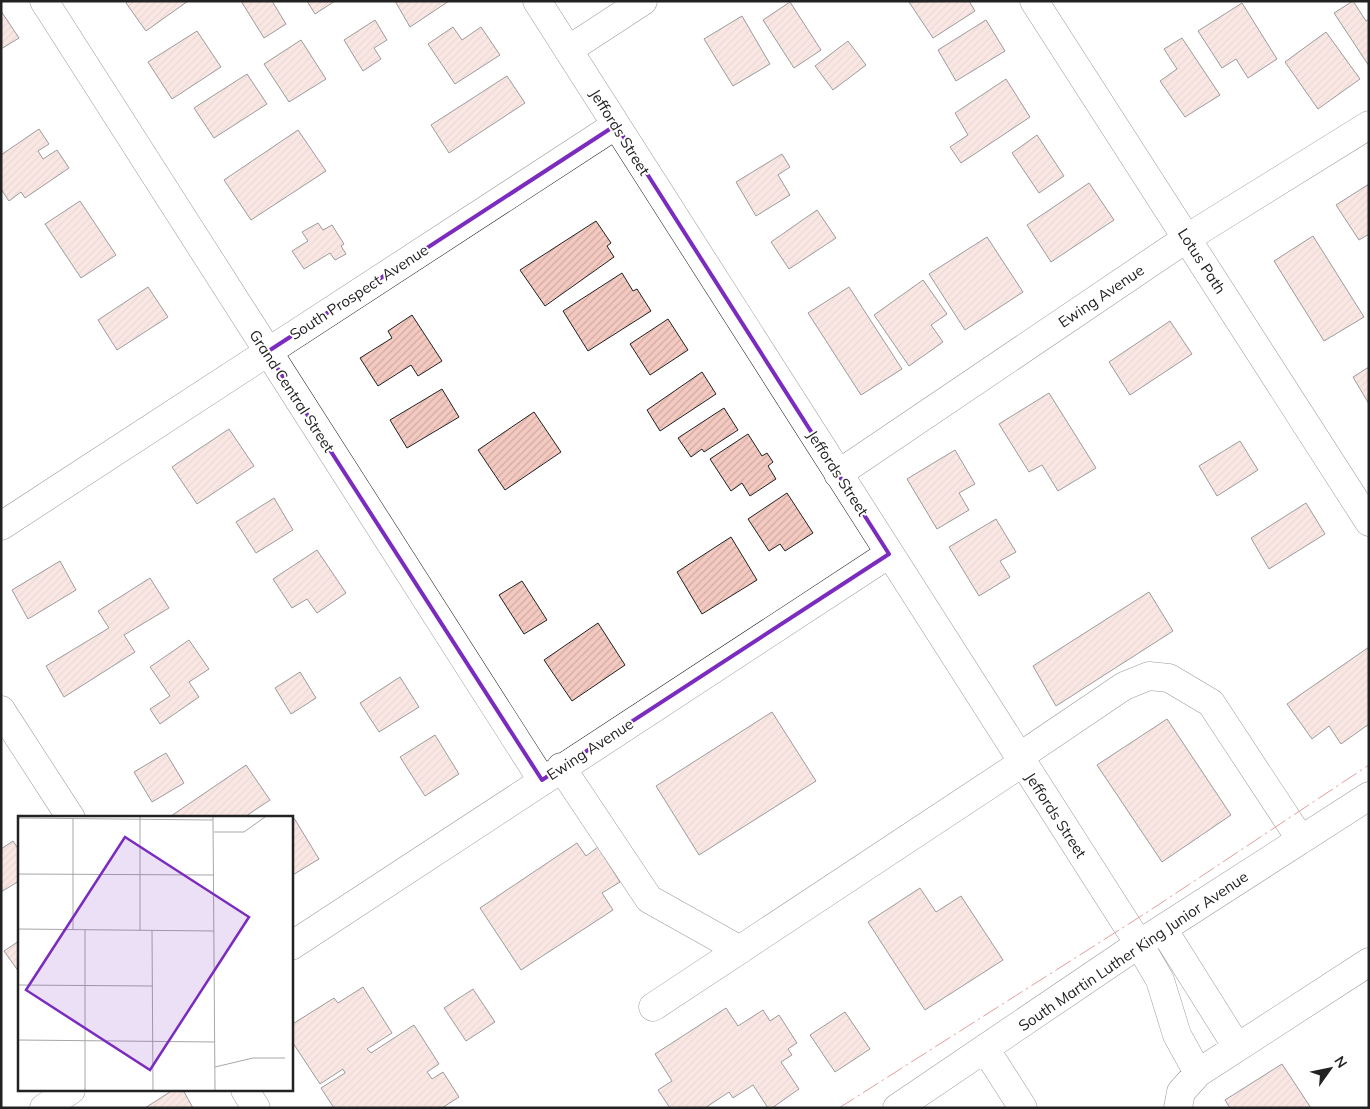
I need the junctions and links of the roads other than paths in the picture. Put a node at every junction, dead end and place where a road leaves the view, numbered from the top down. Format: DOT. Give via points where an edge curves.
graph roads {
  1 [pos="44,1"];
  2 [pos="537,1"];
  3 [pos="643,1"];
  4 [pos="1034,1"];
  5 [pos="568,50"];
  6 [pos="616,125"];
  7 [pos="1369,125"];
  8 [pos="1187,238"];
  9 [pos="267,352"];
  10 [pos="838,474"];
  11 [pos="1369,522"];
  12 [pos="1,526"];
  13 [pos="889,554"];
  14 [pos="1,710"];
  15 [pos="1021,760"];
  16 [pos="552,773"];
  17 [pos="1369,796"];
  18 [pos="70,816"];
  19 [pos="1302,840"];
  20 [pos="1163,929"];
  21 [pos="1139,944"];
  22 [pos="292,945"];
  23 [pos="740,950"];
  24 [pos="1369,962"];
  25 [pos="653,1007"];
  26 [pos="1237,1046"];
  27 [pos="986,1050"];
  28 [pos="1198,1073"];
  29 [pos="68,1092"];
  30 [pos="246,1092"];
  31 [pos="44,1108"];
  32 [pos="256,1108"];
  33 [pos="897,1108"];
  34 [pos="1023,1108"];
  35 [pos="1178,1108"];
  1 -- 9 [label="street, Grand Central Street"];
  2 -- 5 [label="street, Jeffords Street"];
  3 -- 5 [label="street"];
  4 -- 8 [label="street, Lotus Path"];
  5 -- 6 [label="street, Jeffords Street"];
  6 -- 9 [label="street, South Prospect Avenue"];
  6 -- 10 [label="street, Jeffords Street"];
  7 -- 8 [label="street, Ewing Avenue"];
  8 -- 10 [label="street, Ewing Avenue"];
  8 -- 11 [label="street, Lotus Path"];
  9 -- 12 [label="street, South Prospect Avenue"];
  9 -- 16 [label="street, Grand Central Street"];
  10 -- 13 [label="street, Jeffords Street"];
  13 -- 15 [label="street, Jeffords Street"];
  13 -- 16 [label="street, Ewing Avenue"];
  14 -- 18 [label="street"];
  15 -- 19 [label="street" via="1124,686 1149,676 1169,678 1211,703"];
  15 -- 21 [label="street, Jeffords Street"];
  15 -- 23 [label="street"];
  16 -- 22 [label="street, Ewing Avenue"];
  16 -- 23 [label="street, Grand Central Street" via="649,899"];
  17 -- 19 [label="street, South Martin Luther King Junior Avenue"];
  19 -- 20 [label="street, South Martin Luther King Junior Avenue"];
  20 -- 21 [label="street, South Martin Luther King Junior Avenue"];
  20 -- 26 [label="street"];
  21 -- 27 [label="street, South Martin Luther King Junior Avenue"];
  21 -- 28 [label="street, Jeffords Street" via="1160,980 1177,1035"];
  23 -- 25 [label="street"];
  24 -- 26 [label="street"];
  26 -- 28 [label="street"];
  27 -- 33 [label="street, South Martin Luther King Junior Avenue"];
  27 -- 34 [label="street"];
  28 -- 35 [label="street" via="1181,1092"];
  29 -- 31 [label="street"];
  30 -- 32 [label="street"];
}
